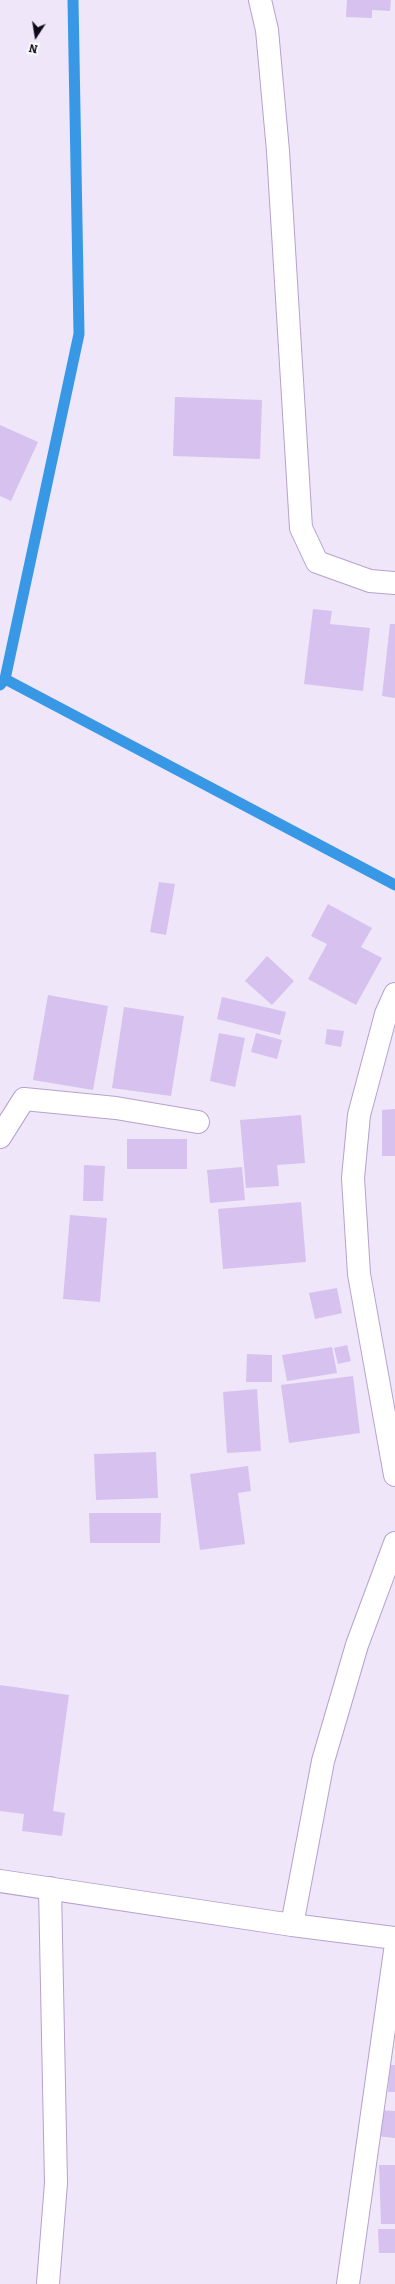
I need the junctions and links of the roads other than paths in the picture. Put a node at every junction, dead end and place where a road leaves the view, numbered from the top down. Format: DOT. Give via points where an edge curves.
graph roads {
  1 [pos="260,0"];
  2 [pos="395,583"];
  3 [pos="395,994"];
  4 [pos="198,1122"];
  5 [pos="0,1137"];
  6 [pos="395,1475"];
  7 [pos="395,1543"];
  8 [pos="0,1881"];
  9 [pos="50,1888"];
  10 [pos="292,1925"];
  11 [pos="395,1938"];
  12 [pos="395,1952"];
  13 [pos="48,2284"];
  14 [pos="348,2284"];
  1 -- 2 [label="street" via="267,30 278,151 301,528 317,562 370,581"];
  3 -- 6 [label="street" via="386,1014 359,1115 353,1178 359,1274"];
  4 -- 5 [label="street" via="116,1108 24,1099"];
  7 -- 10 [label="street" via="357,1645 323,1761"];
  8 -- 9 [label="street"];
  9 -- 10 [label="street"];
  9 -- 13 [label="street" via="56,2184"];
  10 -- 11 [label="street"];
  12 -- 14 [label="street"];
}
